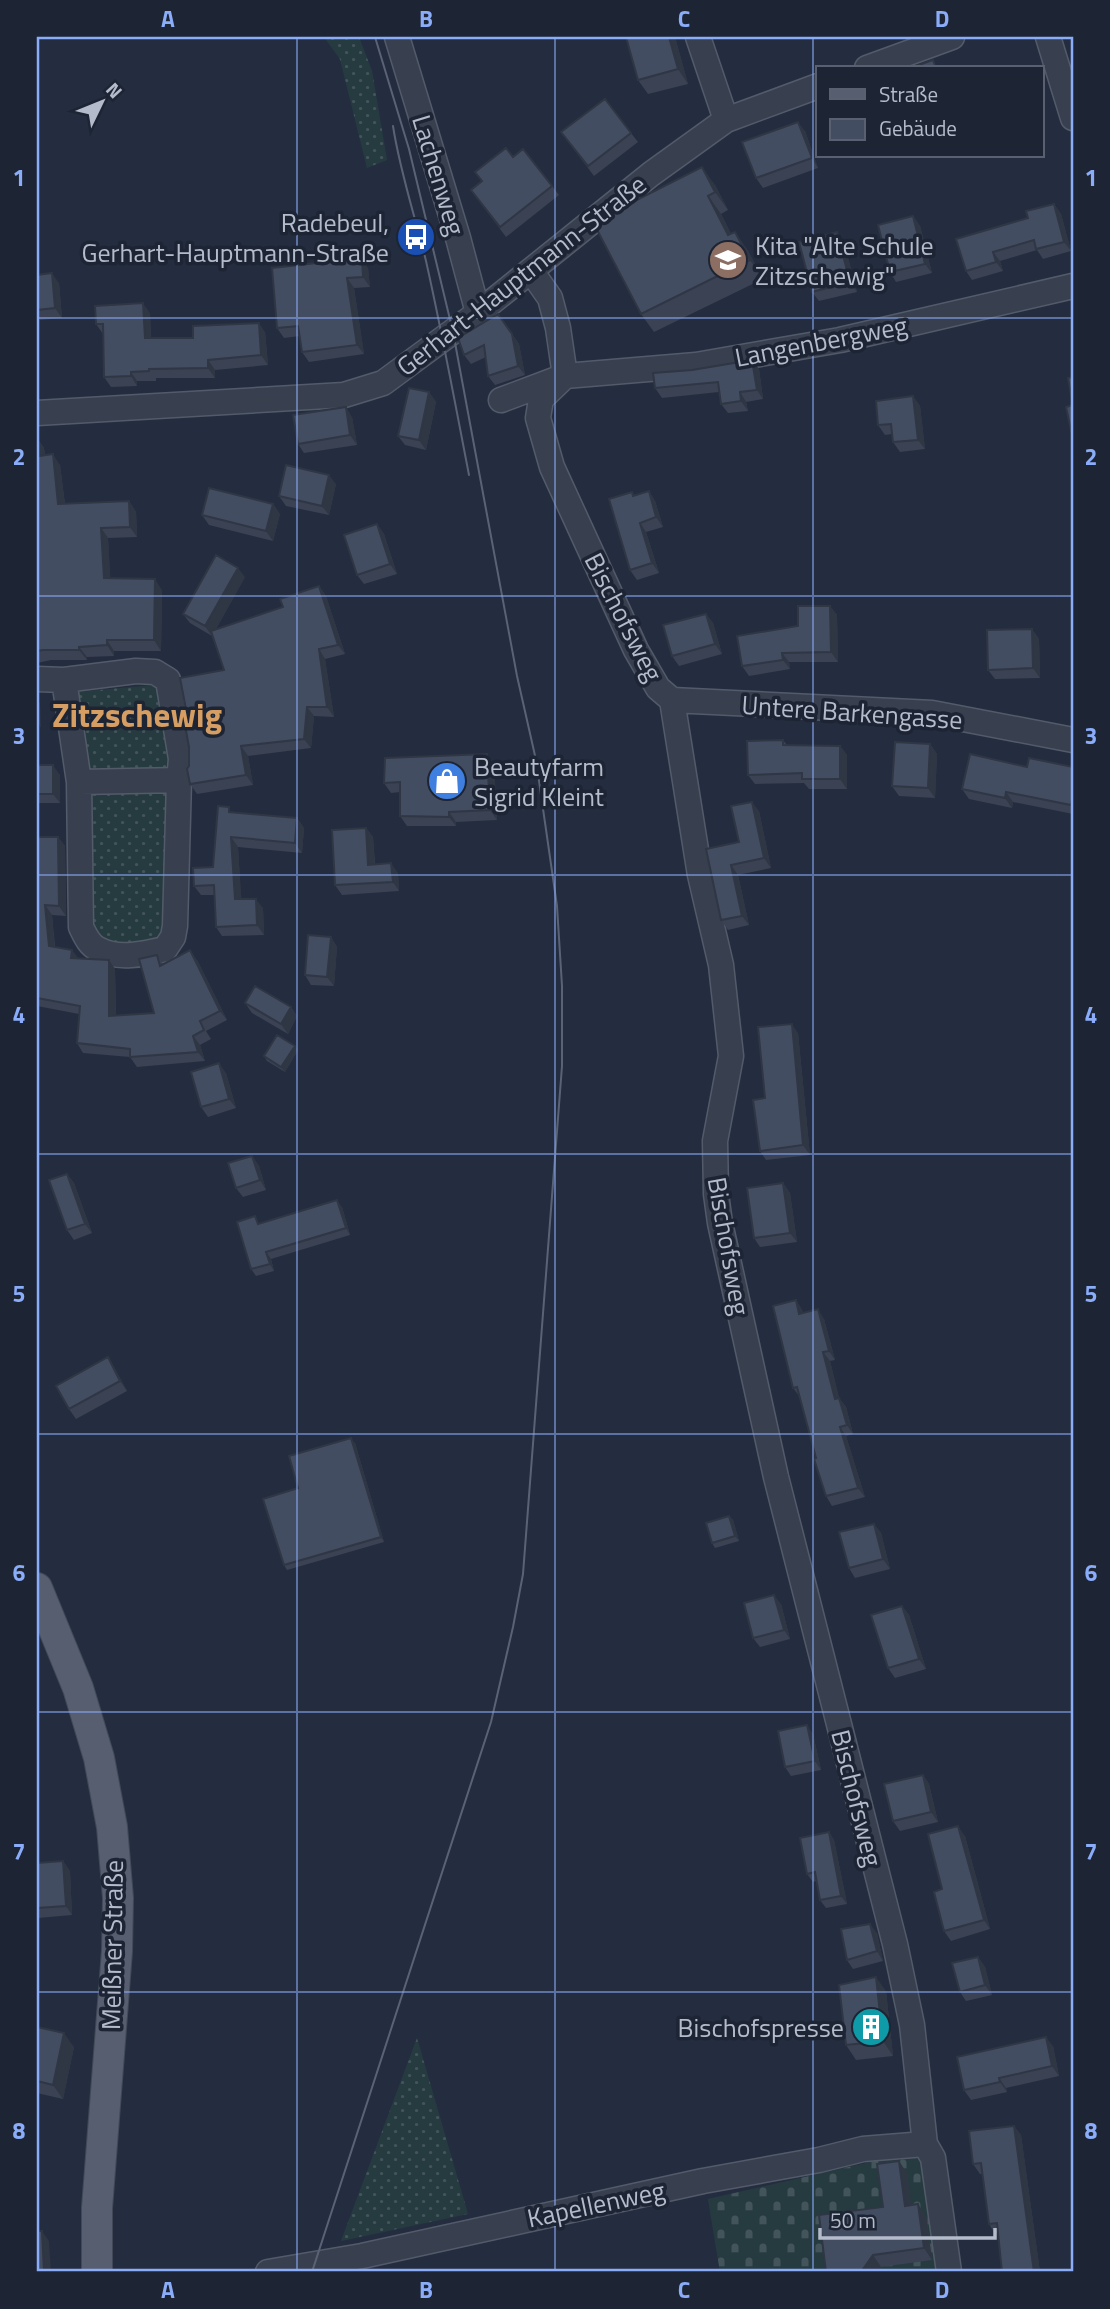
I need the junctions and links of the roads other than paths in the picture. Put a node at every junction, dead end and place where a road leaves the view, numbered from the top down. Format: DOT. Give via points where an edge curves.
graph roads {
  1 [pos="397,37"];
  2 [pos="698,37"];
  3 [pos="952,37"];
  4 [pos="1048,37"];
  5 [pos="872,66"];
  6 [pos="816,87"];
  7 [pos="1073,118"];
  8 [pos="726,120"];
  9 [pos="531,271"];
  10 [pos="1073,286"];
  11 [pos="478,313"];
  12 [pos="565,376"];
  13 [pos="501,400"];
  14 [pos="37,412"];
  15 [pos="37,679"];
  16 [pos="64,680"];
  17 [pos="672,700"];
  18 [pos="1073,740"];
  19 [pos="179,780"];
  20 [pos="79,782"];
  21 [pos="37,1588"];
  22 [pos="925,2144"];
  23 [pos="97,2272"];
  24 [pos="268,2272"];
  25 [pos="949,2272"];
  1 -- 11 [label="street, Lachenweg"];
  2 -- 8 [label="street"];
  3 -- 5 [label="street"];
  4 -- 7 [label="street"];
  6 -- 8 [label="street, Gerhart-Hauptmann-Straße"];
  8 -- 9 [label="street, Gerhart-Hauptmann-Straße"];
  9 -- 11 [label="street, Gerhart-Hauptmann-Straße"];
  9 -- 12 [label="street" via="550,298"];
  10 -- 12 [label="street, Langenbergweg" via="840,340 696,365"];
  11 -- 14 [label="street, Gerhart-Hauptmann-Straße" via="383,383 344,395"];
  12 -- 13 [label="street"];
  12 -- 17 [label="street, Bischofsweg" via="541,399 538,418 552,467 636,650 658,688"];
  15 -- 16 [label="street"];
  16 -- 19 [label="street" via="136,671 155,672 168,680 181,759"];
  16 -- 20 [label="street"];
  17 -- 18 [label="street, Untere Barkengasse" via="932,713"];
  17 -- 22 [label="street, Bischofsweg" via="700,875 721,965 731,1055 715,1141 720,1223 776,1477 895,1944 912,2025"];
  19 -- 20 [label="street"];
  19 -- 20 [label="street" via="173,937 165,949 139,956 96,949 81,927"];
  21 -- 23 [label="main road, Meißner Straße" via="78,1688 99,1759 112,1827 117,1951 97,2208"];
  22 -- 24 [label="street, Kapellenweg" via="863,2149"];
  22 -- 25 [label="street, Bischofsweg" via="933,2158"];
}
